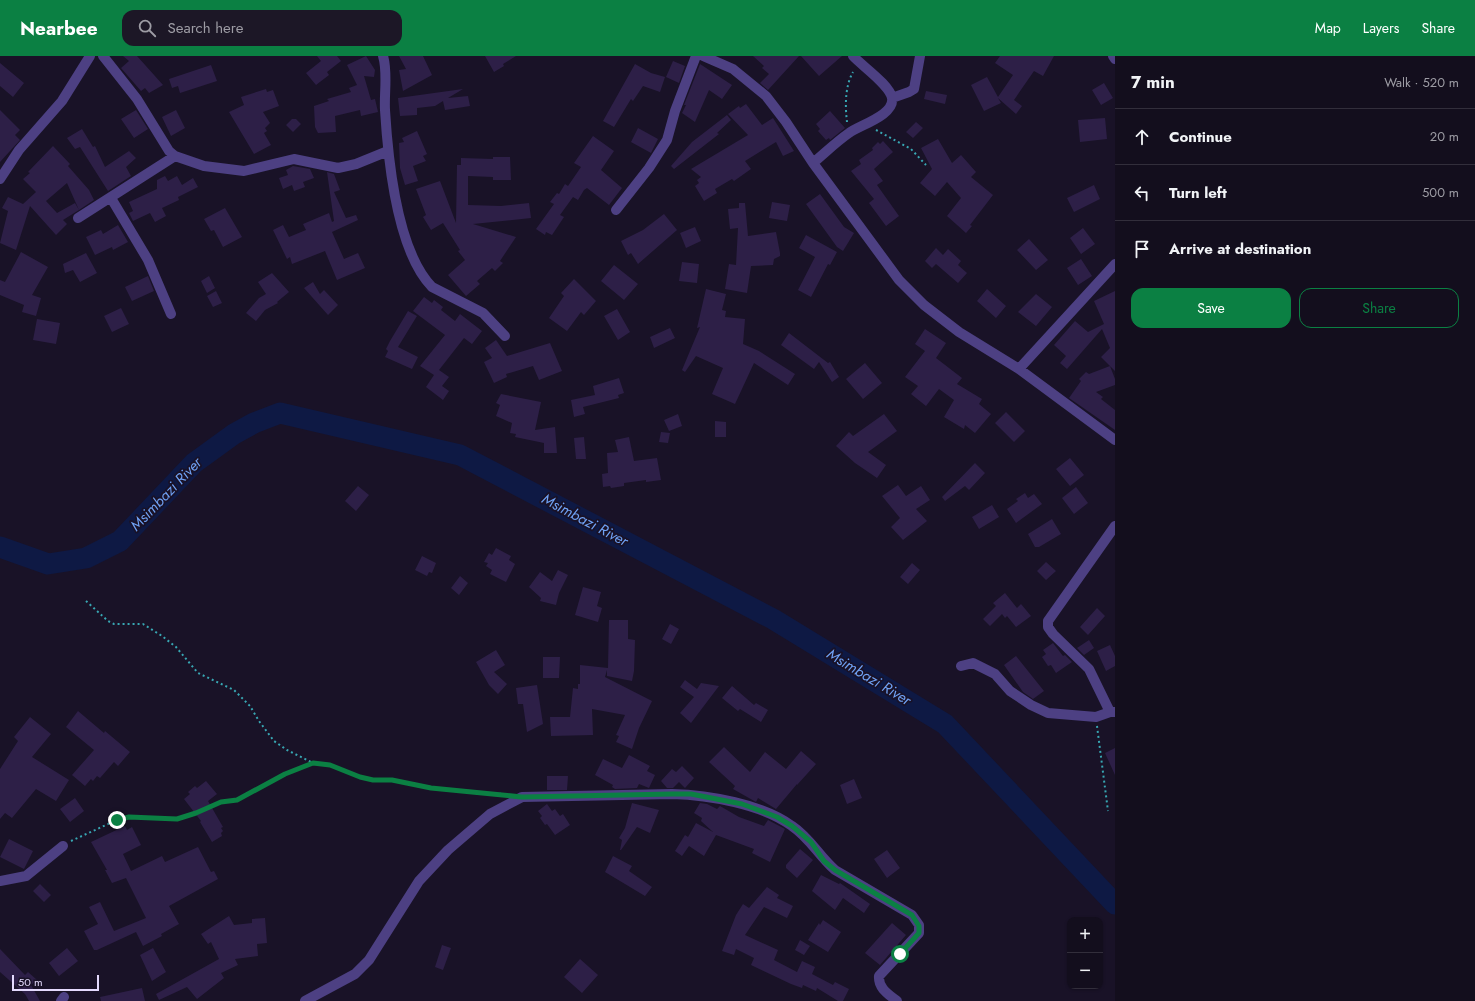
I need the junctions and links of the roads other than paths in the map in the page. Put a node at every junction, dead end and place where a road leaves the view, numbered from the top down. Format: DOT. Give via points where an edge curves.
graph roads {
  1 [pos="90,56"];
  2 [pos="103,56"];
  3 [pos="383,56"];
  4 [pos="696,56"];
  5 [pos="703,56"];
  6 [pos="920,56"];
  7 [pos="1113,56"];
  8 [pos="859,58"];
  9 [pos="1115,59"];
  10 [pos="892,98"];
  11 [pos="388,151"];
  12 [pos="175,156"];
  13 [pos="813,163"];
  14 [pos="0,179"];
  15 [pos="110,198"];
  16 [pos="616,210"];
  17 [pos="78,218"];
  18 [pos="1115,264"];
  19 [pos="171,314"];
  20 [pos="505,336"];
  21 [pos="1019,369"];
  22 [pos="1115,440"];
  23 [pos="1115,526"];
  24 [pos="961,666"];
  25 [pos="1113,712"];
  26 [pos="63,846"];
  27 [pos="0,881"];
  28 [pos="304,1001"];
  29 [pos="897,1001"];
  1 -- 14 [label="street" via="62,101 19,150"];
  2 -- 12 [label="street" via="137,99 169,151"];
  3 -- 11 [label="street"];
  4 -- 16 [label="street" via="666,140 649,168"];
  5 -- 13 [label="street" via="732,69 766,96"];
  6 -- 10 [label="street" via="914,89"];
  7 -- 9 [label="street"];
  8 -- 10 [label="street" via="885,86"];
  10 -- 13 [label="street" via="891,106 882,115 849,133"];
  11 -- 12 [label="street" via="356,164 338,168 294,159 244,171 204,166"];
  11 -- 20 [label="street" via="404,234 425,280 439,291 483,313"];
  12 -- 15 [label="street"];
  13 -- 21 [label="street" via="899,280 924,305 959,332"];
  15 -- 17 [label="street"];
  15 -- 19 [label="street" via="148,260"];
  18 -- 21 [label="street"];
  21 -- 22 [label="street"];
  23 -- 25 [label="street" via="1048,621 1048,627 1053,634 1089,669"];
  24 -- 25 [label="street" via="973,663 995,674 1010,690 1048,713 1096,717"];
  26 -- 27 [label="street" via="26,876"];
  28 -- 29 [label="street" via="355,974 369,960 419,881 490,814 522,797 691,794 742,804 777,817 811,842 824,861 835,870 917,920 919,933 879,976 878,982"];
}
